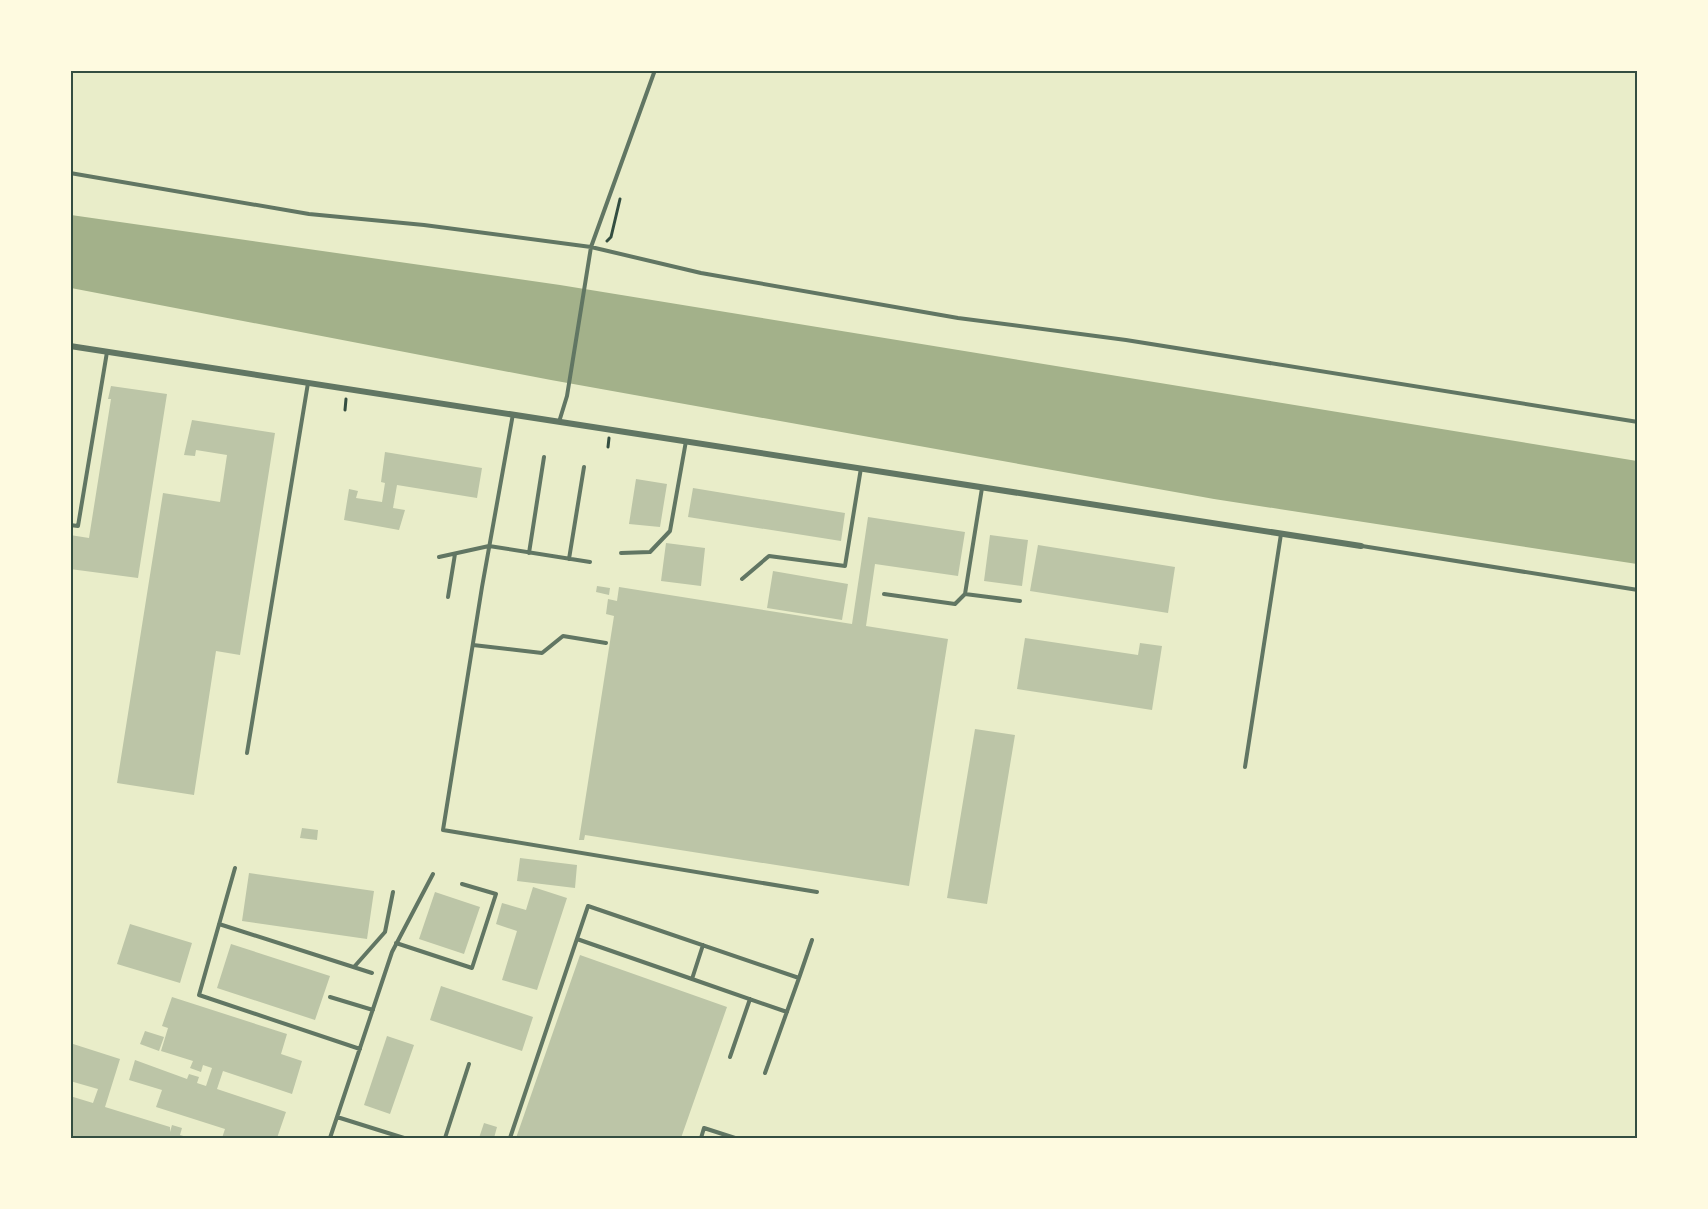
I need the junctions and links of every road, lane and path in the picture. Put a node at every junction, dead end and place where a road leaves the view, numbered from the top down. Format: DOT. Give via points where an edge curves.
graph roads {
  1 [pos="655,70"];
  2 [pos="70,172"];
  3 [pos="591,247"];
  4 [pos="70,346"];
  5 [pos="106,351"];
  6 [pos="308,382"];
  7 [pos="513,414"];
  8 [pos="558,422"];
  9 [pos="1638,422"];
  10 [pos="686,441"];
  11 [pos="544,457"];
  12 [pos="584,467"];
  13 [pos="861,468"];
  14 [pos="982,487"];
  15 [pos="70,525"];
  16 [pos="1281,533"];
  17 [pos="489,546"];
  18 [pos="1361,546"];
  19 [pos="529,553"];
  20 [pos="621,553"];
  21 [pos="455,554"];
  22 [pos="440,557"];
  23 [pos="568,559"];
  24 [pos="590,562"];
  25 [pos="742,579"];
  26 [pos="1638,590"];
  27 [pos="884,594"];
  28 [pos="965,594"];
  29 [pos="448,597"];
  30 [pos="1020,601"];
  31 [pos="606,643"];
  32 [pos="473,645"];
  33 [pos="248,753"];
  34 [pos="1245,767"];
  35 [pos="235,868"];
  36 [pos="433,874"];
  37 [pos="462,884"];
  38 [pos="393,892"];
  39 [pos="817,892"];
  40 [pos="219,924"];
  41 [pos="577,939"];
  42 [pos="812,940"];
  43 [pos="396,943"];
  44 [pos="703,945"];
  45 [pos="354,967"];
  46 [pos="372,973"];
  47 [pos="799,978"];
  48 [pos="692,979"];
  49 [pos="330,997"];
  50 [pos="750,999"];
  51 [pos="373,1010"];
  52 [pos="787,1012"];
  53 [pos="360,1049"];
  54 [pos="730,1057"];
  55 [pos="470,1064"];
  56 [pos="765,1073"];
  57 [pos="338,1117"];
  58 [pos="330,1138"];
  59 [pos="404,1138"];
  60 [pos="445,1138"];
  61 [pos="510,1138"];
  62 [pos="701,1138"];
  63 [pos="735,1138"];
  1 -- 3 [label="lane"];
  2 -- 3 [label="lane" via="309,214"];
  3 -- 8 [label="lane" via="567,396"];
  3 -- 9 [label="lane" via="701,273 946,316 1126,340"];
  4 -- 5 [label="street"];
  5 -- 6 [label="street"];
  5 -- 15 [label="lane" via="78,526"];
  6 -- 7 [label="street"];
  6 -- 33 [label="lane"];
  7 -- 8 [label="street"];
  7 -- 17 [label="lane"];
  8 -- 10 [label="street"];
  10 -- 13 [label="street"];
  10 -- 20 [label="lane" via="670,531 650,552"];
  11 -- 19 [label="lane"];
  12 -- 23 [label="lane"];
  13 -- 14 [label="street"];
  13 -- 25 [label="lane" via="845,566 769,556"];
  14 -- 16 [label="street"];
  14 -- 28 [label="lane"];
  16 -- 18 [label="street"];
  16 -- 34 [label="lane"];
  17 -- 19 [label="lane"];
  17 -- 21 [label="lane"];
  17 -- 32 [label="lane"];
  18 -- 26 [label="lane"];
  19 -- 23 [label="lane"];
  21 -- 22 [label="lane"];
  21 -- 29 [label="lane"];
  23 -- 24 [label="lane"];
  27 -- 28 [label="lane" via="955,604"];
  28 -- 30 [label="lane"];
  31 -- 32 [label="lane" via="563,636 542,653"];
  32 -- 39 [label="lane" via="443,830"];
  35 -- 40 [label="lane"];
  36 -- 43 [label="lane"];
  37 -- 43 [label="lane" via="496,894 472,968"];
  38 -- 45 [label="lane" via="384,932"];
  40 -- 45 [label="lane"];
  40 -- 53 [label="lane" via="199,996"];
  41 -- 44 [label="lane" via="588,906"];
  41 -- 48 [label="lane"];
  41 -- 61 [label="lane"];
  42 -- 47 [label="lane"];
  43 -- 51 [label="lane"];
  44 -- 47 [label="lane"];
  44 -- 48 [label="lane"];
  45 -- 46 [label="lane"];
  47 -- 52 [label="lane"];
  48 -- 50 [label="lane"];
  49 -- 51 [label="lane"];
  50 -- 52 [label="lane"];
  50 -- 54 [label="lane"];
  51 -- 53 [label="lane"];
  52 -- 56 [label="lane"];
  53 -- 57 [label="lane"];
  55 -- 60 [label="lane"];
  57 -- 58 [label="lane"];
  57 -- 59 [label="lane"];
  62 -- 63 [label="lane" via="704,1128"];
}
